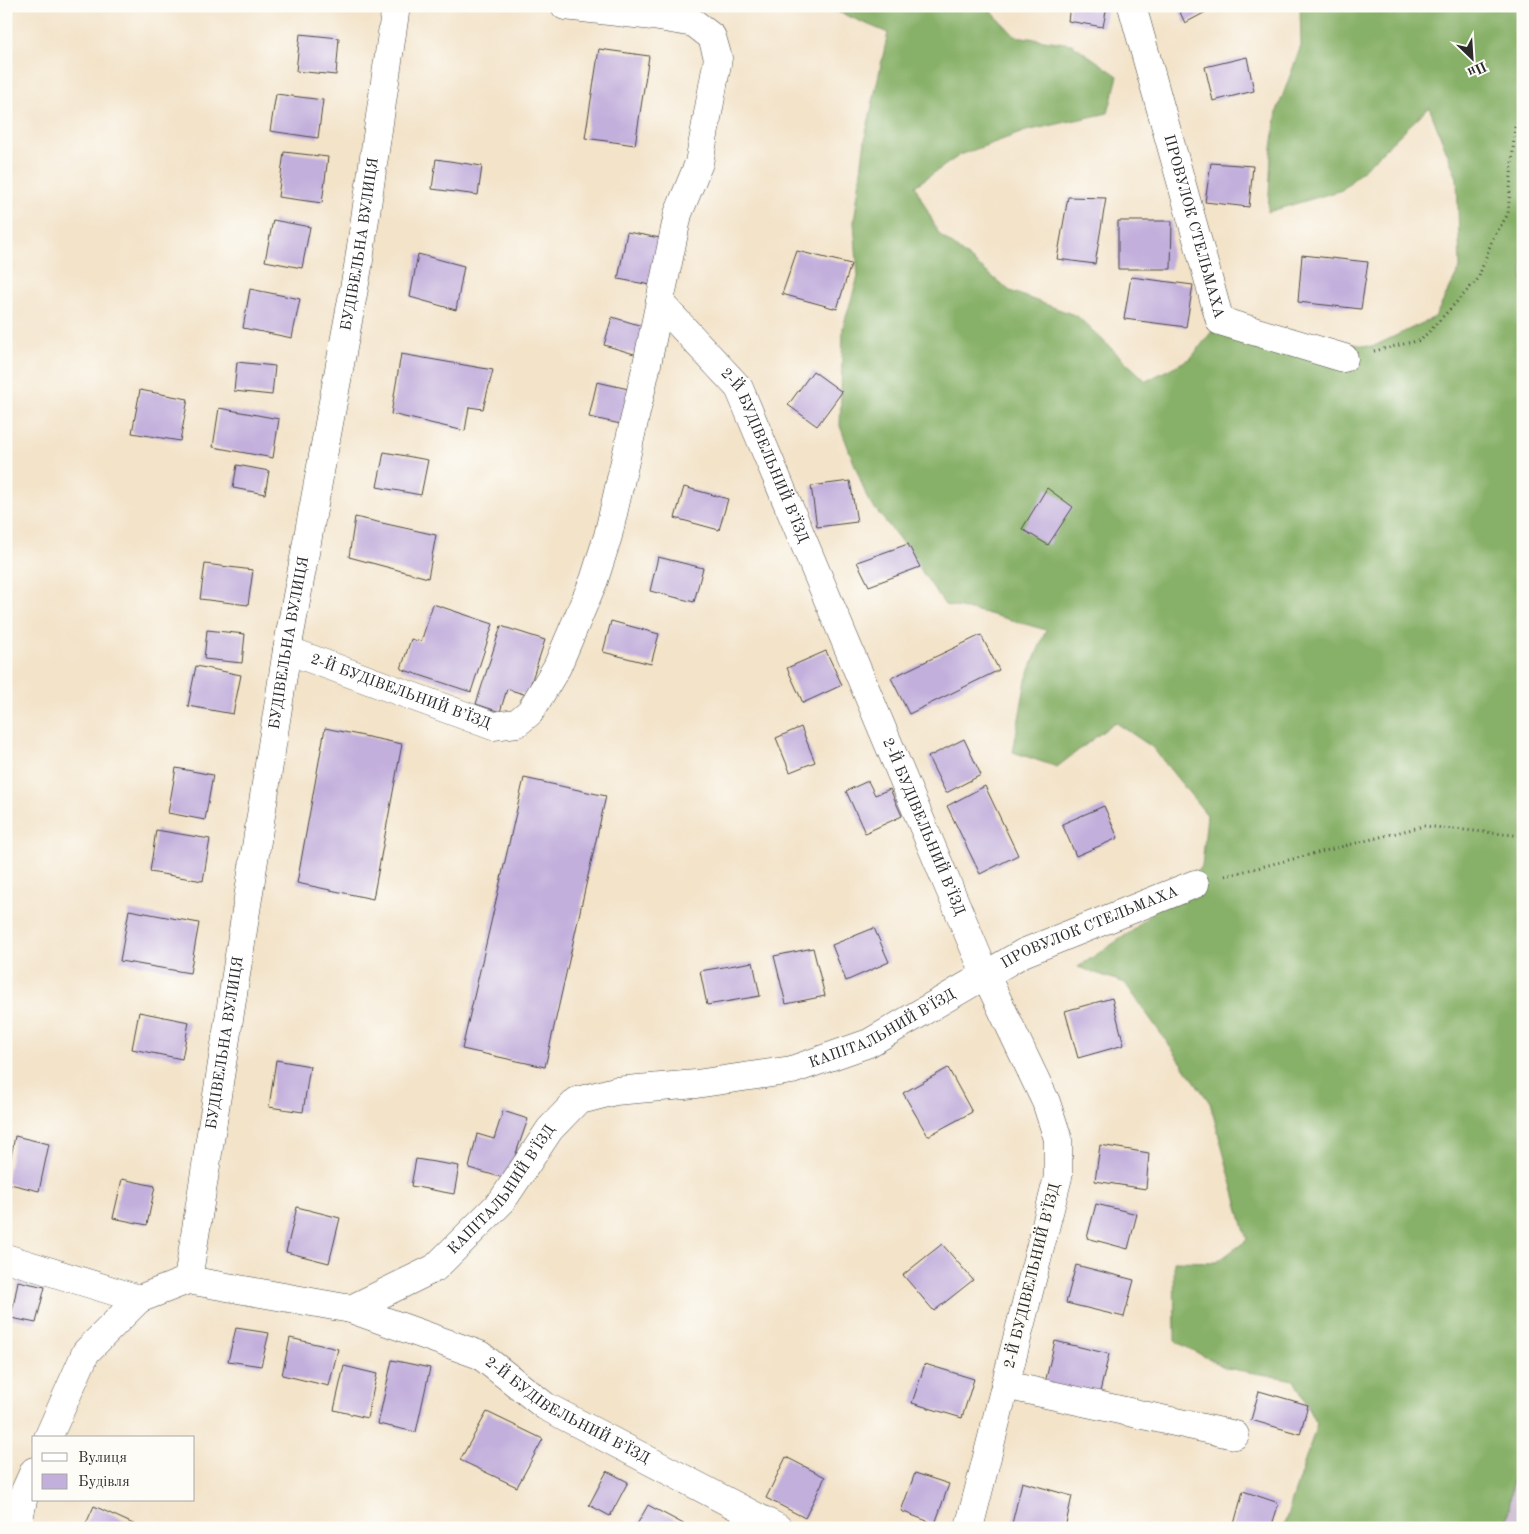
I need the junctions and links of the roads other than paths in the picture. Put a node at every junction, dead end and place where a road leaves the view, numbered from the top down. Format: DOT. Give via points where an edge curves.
graph roads {
  1 [pos="396,6"];
  2 [pos="565,6"];
  3 [pos="1132,6"];
  4 [pos="660,303"];
  5 [pos="1344,358"];
  6 [pos="287,650"];
  7 [pos="1195,884"];
  8 [pos="986,976"];
  9 [pos="6,1258"];
  10 [pos="188,1280"];
  11 [pos="139,1299"];
  12 [pos="351,1309"];
  13 [pos="1006,1385"];
  14 [pos="1235,1435"];
  15 [pos="49,1436"];
  16 [pos="32,1475"];
  17 [pos="17,1528"];
  18 [pos="778,1528"];
  19 [pos="969,1528"];
  1 -- 6 [label="street, БУДІВЕЛЬНА ВУЛИЦЯ" via="358,267"];
  2 -- 4 [label="street, 2-Й БУДІВЕЛЬНИЙ В’ЇЗД" via="694,23 712,38 718,58 699,163 678,214"];
  3 -- 5 [label="street, ПРОВУЛОК СТЕЛЬМАХА" via="1220,321"];
  4 -- 6 [label="street, 2-Й БУДІВЕЛЬНИЙ В’ЇЗД" via="608,536 594,580 557,667 530,712 517,723 493,726"];
  4 -- 8 [label="street, 2-Й БУДІВЕЛЬНИЙ В’ЇЗД" via="739,388"];
  6 -- 10 [label="street, БУДІВЕЛЬНА ВУЛИЦЯ"];
  7 -- 8 [label="street, ПРОВУЛОК СТЕЛЬМАХА" via="1023,954"];
  8 -- 12 [label="street, КАПІТАЛЬНИЙ В'ЇЗД" via="869,1043 792,1070 696,1084 615,1091 577,1101 550,1129 502,1201 435,1268"];
  8 -- 13 [label="street, 2-Й БУДІВЕЛЬНИЙ В’ЇЗД" via="1046,1102 1058,1139 1058,1177"];
  9 -- 11 [label="street"];
  10 -- 11 [label="street"];
  10 -- 12 [label="street"];
  11 -- 15 [label="street" via="86,1352"];
  12 -- 18 [label="street, 2-Й БУДІВЕЛЬНИЙ В’ЇЗД" via="480,1355 545,1406"];
  13 -- 14 [label="street, 2-Й БУДІВЕЛЬНИЙ В’ЇЗД"];
  13 -- 19 [label="street, 2-Й БУДІВЕЛЬНИЙ В’ЇЗД"];
  16 -- 17 [label="street"];
}
